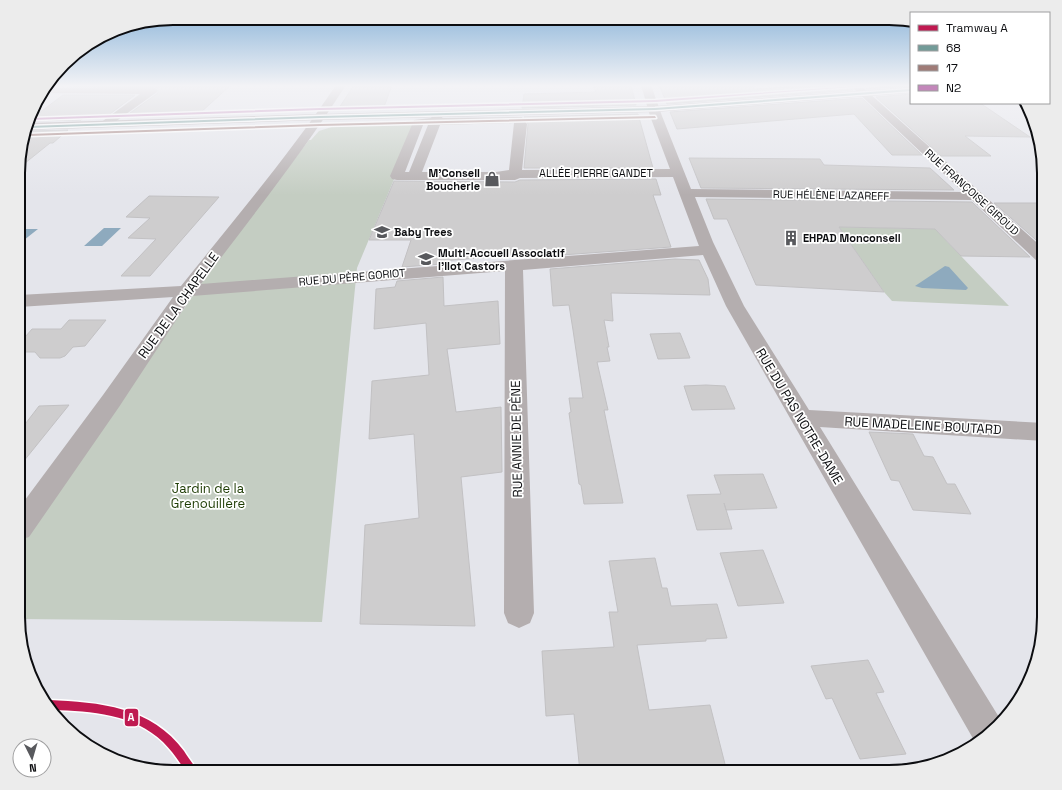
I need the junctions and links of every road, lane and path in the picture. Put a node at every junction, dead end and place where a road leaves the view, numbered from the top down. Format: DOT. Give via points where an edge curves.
graph roads {
  1 [pos="108,122"];
  2 [pos="189,122"];
  3 [pos="316,122"];
  4 [pos="419,122"];
  5 [pos="435,122"];
  6 [pos="519,122"];
  7 [pos="658,122"];
  8 [pos="896,122"];
  9 [pos="104,125"];
  10 [pos="32,127"];
  11 [pos="416,169"];
  12 [pos="398,172"];
  13 [pos="515,174"];
  14 [pos="682,183"];
  15 [pos="977,196"];
  16 [pos="709,250"];
  17 [pos="1037,252"];
  18 [pos="514,264"];
  19 [pos="187,290"];
  20 [pos="25,300"];
  21 [pos="801,418"];
  22 [pos="1037,432"];
  23 [pos="25,521"];
  24 [pos="519,613"];
  25 [pos="987,728"];
  1 -- 9 [label="street"];
  2 -- 9 [label="main road"];
  3 -- 19 [label="street, RUE DE LA CHAPELLE"];
  4 -- 12 [label="street"];
  5 -- 11 [label="street"];
  6 -- 13 [label="street"];
  7 -- 14 [label="street, RUE DU PAS NOTRE-DAME"];
  8 -- 15 [label="street, RUE FRANÇOISE GIROUD"];
  9 -- 10 [label="main road"];
  11 -- 12 [label="street"];
  11 -- 13 [label="street"];
  12 -- 13 [label="street" via="397,176"];
  13 -- 14 [label="street, ALLÉE PIERRE GANDET"];
  14 -- 15 [label="street, RUE HÉLÈNE LAZAREFF"];
  14 -- 16 [label="street, RUE DU PAS NOTRE-DAME"];
  15 -- 17 [label="street, RUE FRANÇOISE GIROUD"];
  16 -- 18 [label="street, RUE DU PÈRE GORIOT"];
  16 -- 21 [label="street, RUE DU PAS NOTRE-DAME" via="735,306"];
  18 -- 19 [label="street, RUE DU PÈRE GORIOT"];
  18 -- 24 [label="street, RUE ANNIE DE PÈNE"];
  19 -- 20 [label="street, RUE DU PÈRE GORIOT"];
  19 -- 23 [label="street, RUE DE LA CHAPELLE"];
  21 -- 22 [label="street, RUE MADELEINE BOUTARD"];
  21 -- 25 [label="street, RUE DU PAS NOTRE-DAME"];
}
